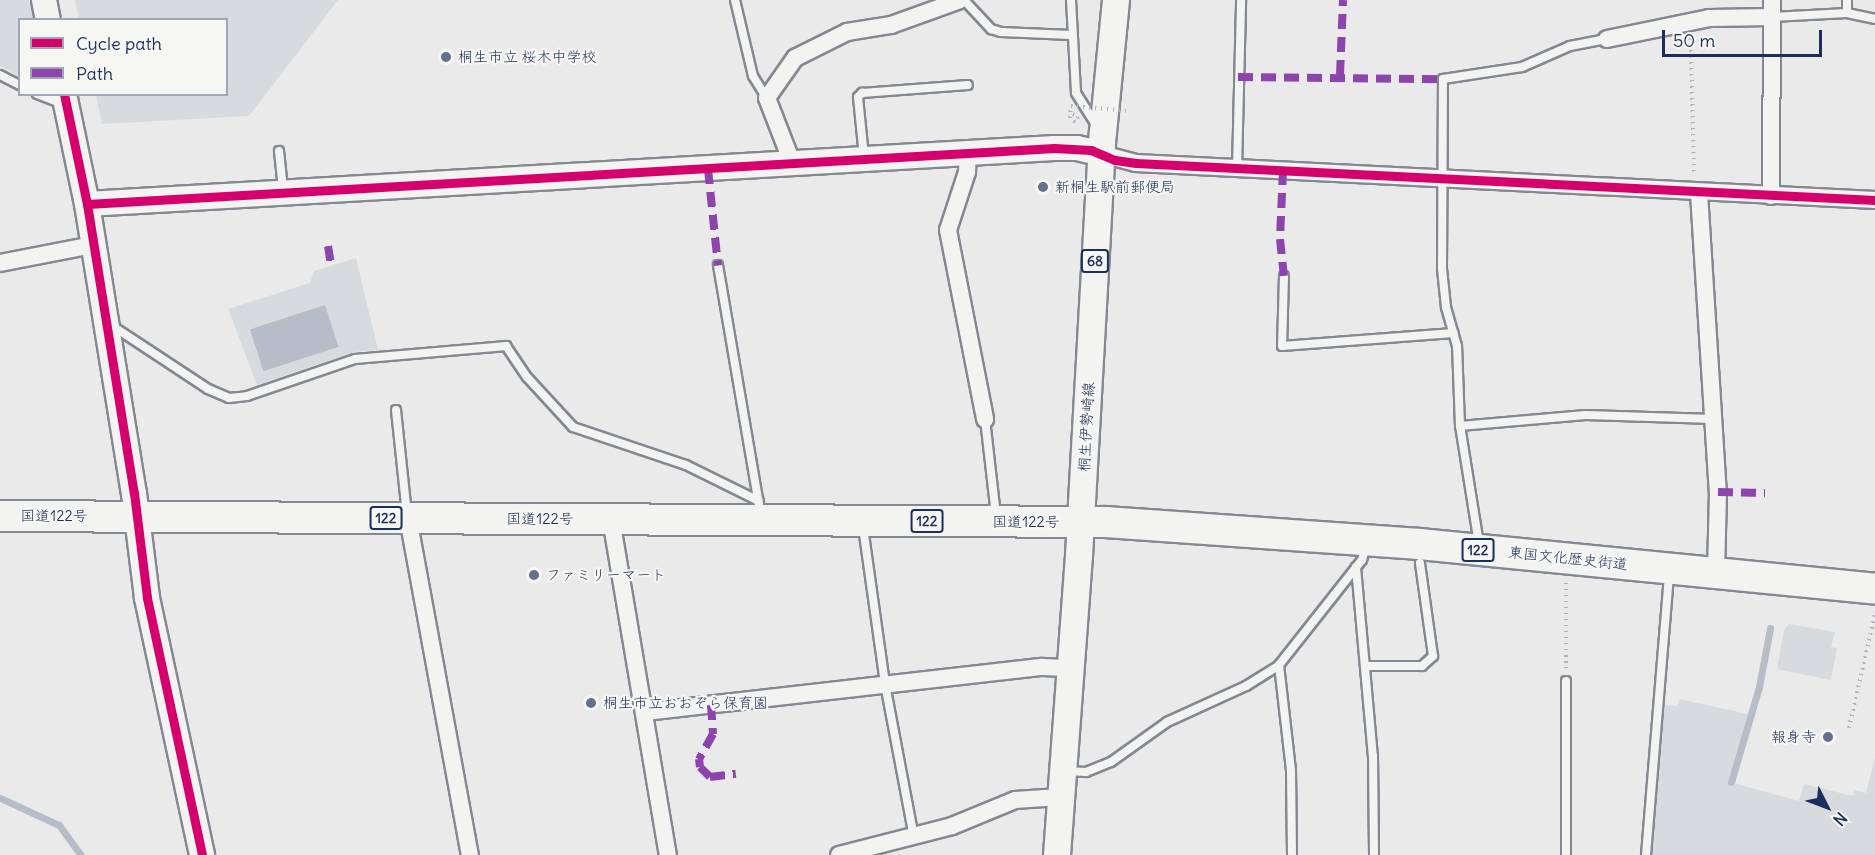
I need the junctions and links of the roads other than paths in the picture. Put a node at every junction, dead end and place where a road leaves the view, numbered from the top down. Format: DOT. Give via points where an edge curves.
graph roads {
  1 [pos="44,0"];
  2 [pos="735,0"];
  3 [pos="962,0"];
  4 [pos="1071,0"];
  5 [pos="1116,0"];
  6 [pos="1241,0"];
  7 [pos="1847,0"];
  8 [pos="1772,8"];
  9 [pos="1847,14"];
  10 [pos="48,18"];
  11 [pos="1875,19"];
  12 [pos="1071,35"];
  13 [pos="1608,39"];
  14 [pos="0,75"];
  15 [pos="18,85"];
  16 [pos="968,85"];
  17 [pos="46,96"];
  18 [pos="766,98"];
  19 [pos="65,100"];
  20 [pos="1102,143"];
  21 [pos="279,152"];
  22 [pos="968,153"];
  23 [pos="864,160"];
  24 [pos="793,165"];
  25 [pos="1238,169"];
  26 [pos="1440,178"];
  27 [pos="1696,189"];
  28 [pos="283,193"];
  29 [pos="1771,196"];
  30 [pos="1875,200"];
  31 [pos="87,204"];
  32 [pos="93,245"];
  33 [pos="0,262"];
  34 [pos="718,265"];
  35 [pos="1284,276"];
  36 [pos="105,323"];
  37 [pos="1454,333"];
  38 [pos="396,411"];
  39 [pos="985,419"];
  40 [pos="1715,419"];
  41 [pos="1460,426"];
  42 [pos="760,510"];
  43 [pos="0,516"];
  44 [pos="136,517"];
  45 [pos="408,518"];
  46 [pos="611,519"];
  47 [pos="862,520"];
  48 [pos="996,522"];
  49 [pos="1081,522"];
  50 [pos="1479,550"];
  51 [pos="1361,554"];
  52 [pos="1420,563"];
  53 [pos="1670,568"];
  54 [pos="1716,574"];
  55 [pos="1875,589"];
  56 [pos="1279,665"];
  57 [pos="1366,666"];
  58 [pos="1068,668"];
  59 [pos="1566,681"];
  60 [pos="885,684"];
  61 [pos="645,712"];
  62 [pos="1062,771"];
  63 [pos="1060,797"];
  64 [pos="914,837"];
  65 [pos="202,855"];
  66 [pos="470,855"];
  67 [pos="668,855"];
  68 [pos="839,855"];
  69 [pos="1057,855"];
  70 [pos="1292,855"];
  71 [pos="1374,855"];
  72 [pos="1566,855"];
  73 [pos="1646,855"];
  1 -- 10 [label="street"];
  2 -- 18 [label="lane" via="753,76"];
  3 -- 12 [label="lane" via="991,29"];
  3 -- 18 [label="street" via="891,25 848,32 808,49 780,75"];
  4 -- 12 [label="lane"];
  5 -- 20 [label="main road, 桐生伊勢崎線 / 68"];
  6 -- 25 [label="lane"];
  7 -- 9 [label="lane"];
  8 -- 9 [label="lane"];
  8 -- 13 [label="street"];
  8 -- 29 [label="street"];
  9 -- 11 [label="lane"];
  12 -- 20 [label="lane" via="1076,93"];
  13 -- 26 [label="lane" via="1570,46 1522,67 1443,79"];
  14 -- 15 [label="lane"];
  16 -- 23 [label="lane" via="862,93 858,97"];
  17 -- 19 [label="lane"];
  18 -- 24 [label="street"];
  19 -- 31 [label="street"];
  20 -- 22 [label="street"];
  20 -- 25 [label="street" via="1121,162"];
  20 -- 49 [label="main road, 桐生伊勢崎線 / 68"];
  21 -- 28 [label="lane"];
  22 -- 23 [label="street"];
  22 -- 39 [label="street" via="968,172 948,230"];
  23 -- 24 [label="street"];
  24 -- 28 [label="street"];
  25 -- 26 [label="street"];
  26 -- 27 [label="street"];
  26 -- 37 [label="lane" via="1442,268 1446,307"];
  27 -- 29 [label="street"];
  27 -- 40 [label="street"];
  28 -- 31 [label="street"];
  29 -- 30 [label="street"];
  31 -- 32 [label="street"];
  32 -- 33 [label="street"];
  32 -- 36 [label="street"];
  34 -- 42 [label="lane"];
  35 -- 37 [label="lane" via="1282,346"];
  36 -- 42 [label="lane" via="123,329 208,389 229,398 247,396 355,359 506,346 573,427 686,465"];
  36 -- 44 [label="street"];
  37 -- 41 [label="lane"];
  38 -- 45 [label="lane"];
  39 -- 48 [label="lane"];
  40 -- 41 [label="lane" via="1586,416"];
  40 -- 54 [label="street"];
  41 -- 50 [label="lane"];
  42 -- 46 [label="highway, 国道122号 / 122"];
  42 -- 47 [label="highway, 国道122号 / 122"];
  43 -- 44 [label="highway, 国道122号 / 122"];
  44 -- 45 [label="highway, 国道122号 / 122"];
  44 -- 65 [label="street" via="147,598"];
  45 -- 46 [label="highway, 国道122号 / 122"];
  45 -- 66 [label="street"];
  46 -- 61 [label="street"];
  47 -- 48 [label="highway, 国道122号 / 122"];
  47 -- 60 [label="lane"];
  48 -- 49 [label="highway, 国道122号 / 122"];
  49 -- 51 [label="highway, 東国文化歴史街道 / 122"];
  49 -- 58 [label="main road, 桐生伊勢崎線 / 68"];
  50 -- 51 [label="highway, 東国文化歴史街道 / 122"];
  50 -- 53 [label="highway, 東国文化歴史街道 / 122"];
  51 -- 56 [label="lane"];
  51 -- 57 [label="lane"];
  52 -- 57 [label="lane" via="1433,656 1422,666"];
  53 -- 54 [label="highway, 東国文化歴史街道 / 122"];
  53 -- 73 [label="lane"];
  54 -- 55 [label="highway, 東国文化歴史街道 / 122"];
  56 -- 62 [label="lane" via="1246,686 1167,722 1111,762 1086,772"];
  56 -- 70 [label="lane" via="1291,771"];
  57 -- 71 [label="lane" via="1373,756"];
  58 -- 60 [label="street" via="1042,667"];
  58 -- 62 [label="main road, 桐生伊勢崎線 / 68"];
  59 -- 72 [label="lane"];
  60 -- 61 [label="street"];
  60 -- 64 [label="lane"];
  61 -- 67 [label="street"];
  62 -- 63 [label="main road, 桐生伊勢崎線 / 68"];
  63 -- 64 [label="street" via="1015,800"];
  63 -- 69 [label="main road, 桐生伊勢崎線 / 68"];
  64 -- 68 [label="street"];
}
